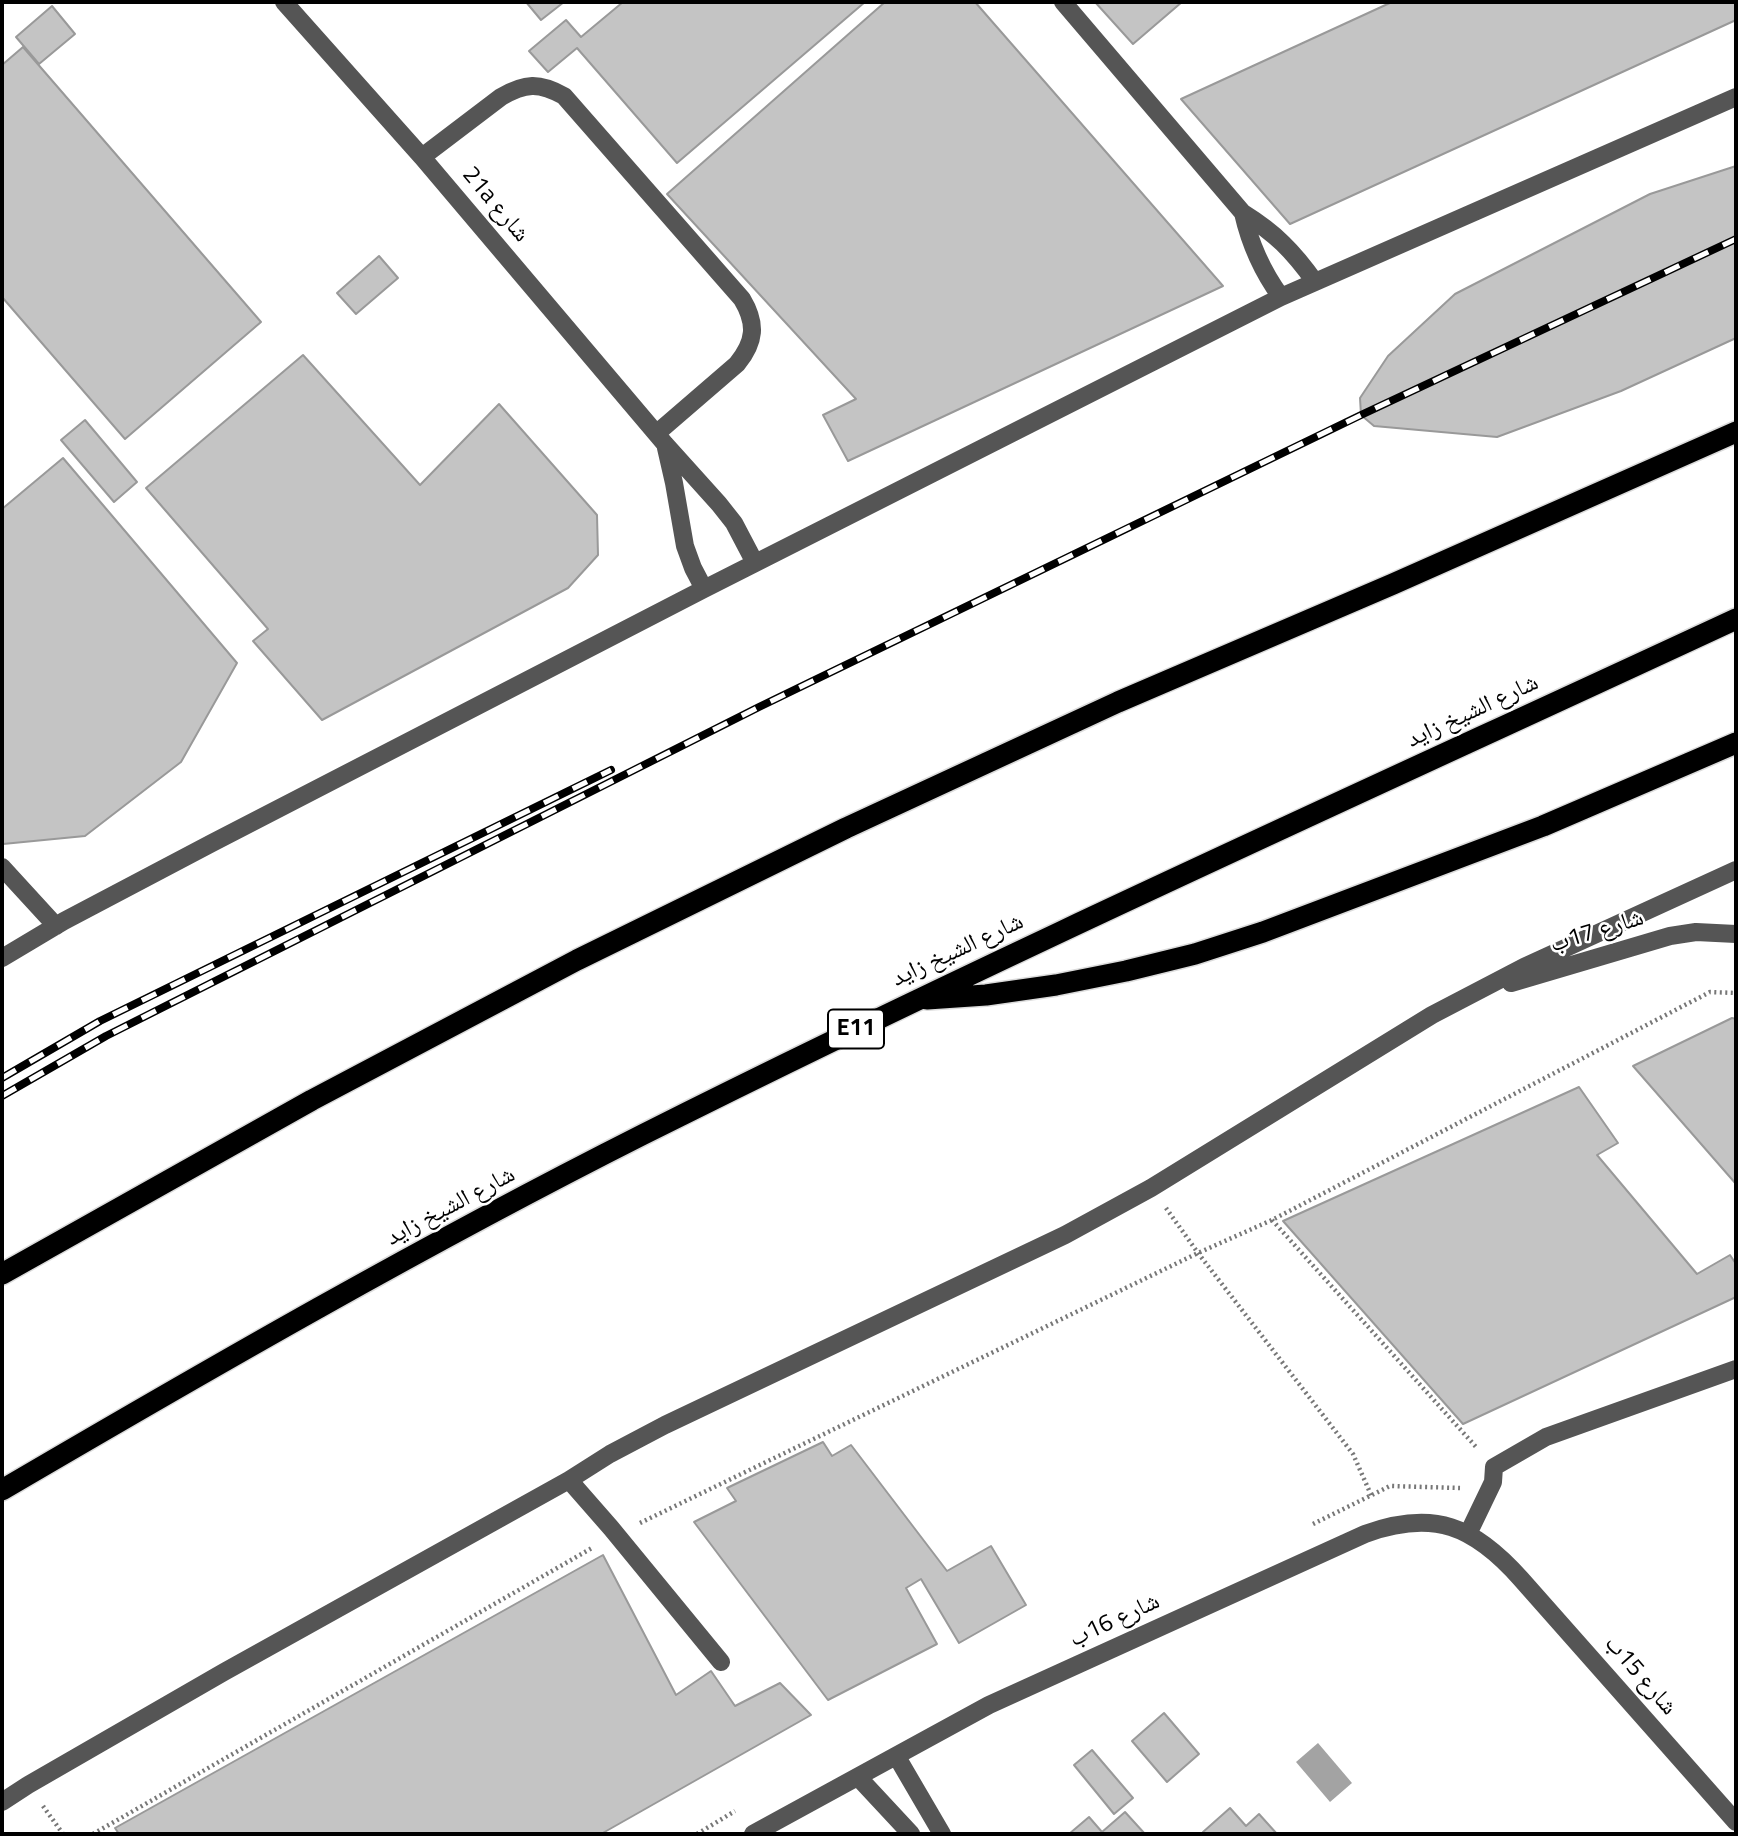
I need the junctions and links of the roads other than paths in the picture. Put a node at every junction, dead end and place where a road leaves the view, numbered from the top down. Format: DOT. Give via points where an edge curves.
graph roads {
  1 [pos="284,2"];
  2 [pos="1063,2"];
  3 [pos="1736,97"];
  4 [pos="422,157"];
  5 [pos="1243,213"];
  6 [pos="1315,282"];
  7 [pos="1281,297"];
  8 [pos="1736,432"];
  9 [pos="661,438"];
  10 [pos="755,563"];
  11 [pos="705,589"];
  12 [pos="1736,619"];
  13 [pos="1736,743"];
  14 [pos="2,867"];
  15 [pos="1736,870"];
  16 [pos="56,926"];
  17 [pos="1736,934"];
  18 [pos="2,958"];
  19 [pos="1475,994"];
  20 [pos="915,1000"];
  21 [pos="2,1274"];
  22 [pos="1736,1369"];
  23 [pos="569,1480"];
  24 [pos="2,1490"];
  25 [pos="1468,1534"];
  26 [pos="1506,1562"];
  27 [pos="720,1662"];
  28 [pos="897,1757"];
  29 [pos="858,1777"];
  30 [pos="2,1802"];
  31 [pos="1736,1822"];
  32 [pos="753,1834"];
  33 [pos="911,1834"];
  34 [pos="943,1834"];
  1 -- 4 [label="street, 21a شارع"];
  2 -- 5 [label="street"];
  3 -- 6 [label="street"];
  4 -- 9 [label="street, 21a شارع"];
  4 -- 9 [label="street" via="512,90 525,86 552,89 564,96 742,299 753,325 746,353"];
  5 -- 6 [label="street" via="1283,242"];
  5 -- 7 [label="street" via="1256,258"];
  6 -- 7 [label="street"];
  7 -- 10 [label="street"];
  8 -- 21 [label="highway" via="1118,702 821,840 577,960 312,1100"];
  9 -- 10 [label="street, 21a شارع" via="719,504"];
  9 -- 11 [label="street, 21a شارع" via="685,546"];
  10 -- 11 [label="street"];
  11 -- 16 [label="street"];
  12 -- 20 [label="highway, شارع الشيخ زايد / E11"];
  13 -- 20 [label="highway" via="1543,826 1206,950 1056,985"];
  14 -- 16 [label="street"];
  15 -- 19 [label="street"];
  16 -- 18 [label="street"];
  17 -- 19 [label="street, شارع 17ب" via="1670,936"];
  19 -- 23 [label="street" via="1065,1235 665,1425"];
  20 -- 24 [label="highway, شارع الشيخ زايد / E11" via="637,1138 412,1257"];
  22 -- 25 [label="street" via="1546,1437 1494,1467 1493,1482"];
  23 -- 27 [label="street"];
  23 -- 30 [label="street"];
  25 -- 26 [label="street, شارع 16ب"];
  25 -- 28 [label="street, شارع 16ب" via="1427,1522 1385,1526 989,1705"];
  26 -- 31 [label="street, شارع 15ب"];
  28 -- 29 [label="street, شارع 16ب"];
  28 -- 34 [label="street"];
  29 -- 32 [label="street, شارع 16ب"];
  29 -- 33 [label="street"];
}
